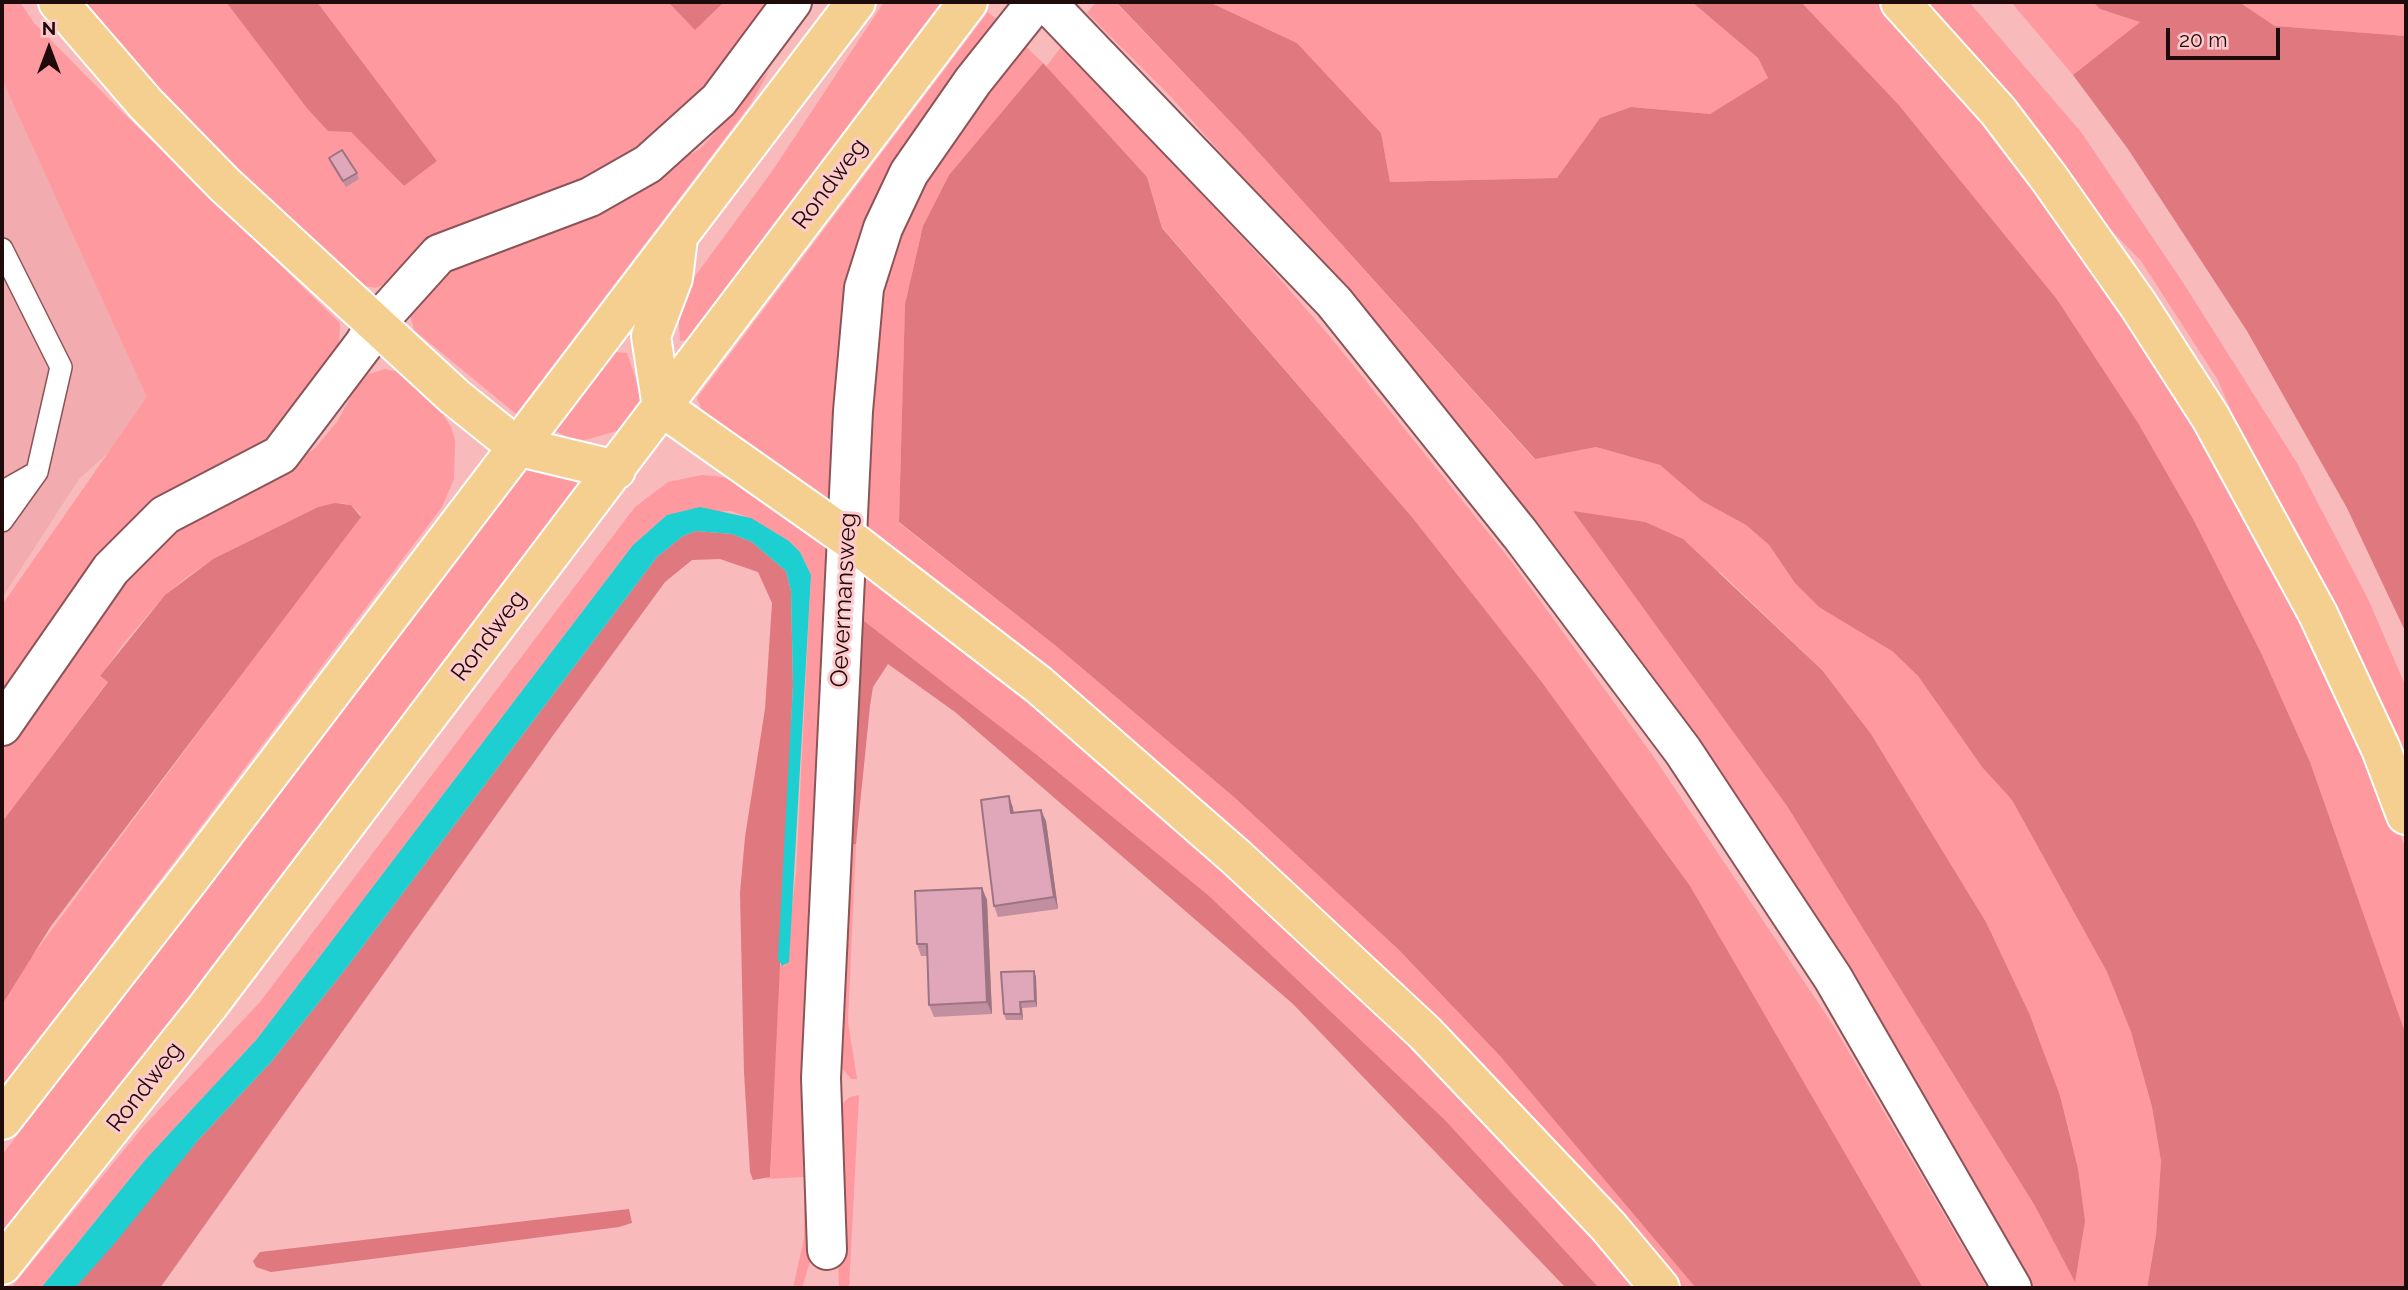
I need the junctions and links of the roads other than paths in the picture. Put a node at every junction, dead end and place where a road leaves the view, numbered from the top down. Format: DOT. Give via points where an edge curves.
graph roads {
  1 [pos="58,2"];
  2 [pos="792,2"];
  3 [pos="856,2"];
  4 [pos="968,2"];
  5 [pos="1036,2"];
  6 [pos="1046,2"];
  7 [pos="1900,2"];
  8 [pos="678,238"];
  9 [pos="2,249"];
  10 [pos="375,325"];
  11 [pos="662,407"];
  12 [pos="516,446"];
  13 [pos="616,470"];
  14 [pos="37,472"];
  15 [pos="2,492"];
  16 [pos="2,521"];
  17 [pos="848,538"];
  18 [pos="2,726"];
  19 [pos="2406,816"];
  20 [pos="2,1120"];
  21 [pos="827,1250"];
  22 [pos="2,1265"];
  23 [pos="1660,1288"];
  24 [pos="2012,1288"];
  1 -- 10 [label="main road" via="145,103 224,184"];
  2 -- 10 [label="street" via="719,100 648,164 590,197 439,254"];
  3 -- 8 [label="main road"];
  4 -- 11 [label="main road, Rondweg"];
  5 -- 17 [label="street, Oevermansweg" via="941,124 909,173 883,228 864,288"];
  6 -- 24 [label="street" via="1334,302 1520,534 1684,751 1833,978"];
  7 -- 19 [label="main road" via="1998,111 2049,178 2211,418 2318,614"];
  8 -- 11 [label="main road" via="673,278 651,336"];
  8 -- 12 [label="main road"];
  9 -- 14 [label="lane" via="61,367"];
  10 -- 12 [label="main road"];
  10 -- 18 [label="street" via="280,455 165,515 111,569"];
  11 -- 13 [label="main road, Rondweg"];
  11 -- 17 [label="main road"];
  12 -- 13 [label="main road"];
  12 -- 20 [label="main road"];
  13 -- 22 [label="main road, Rondweg" via="183,1038"];
  14 -- 15 [label="lane"];
  14 -- 16 [label="lane"];
  17 -- 21 [label="street, Oevermansweg" via="821,1078"];
  17 -- 23 [label="main road" via="1039,685 1236,857 1425,1033 1608,1226"];
}
